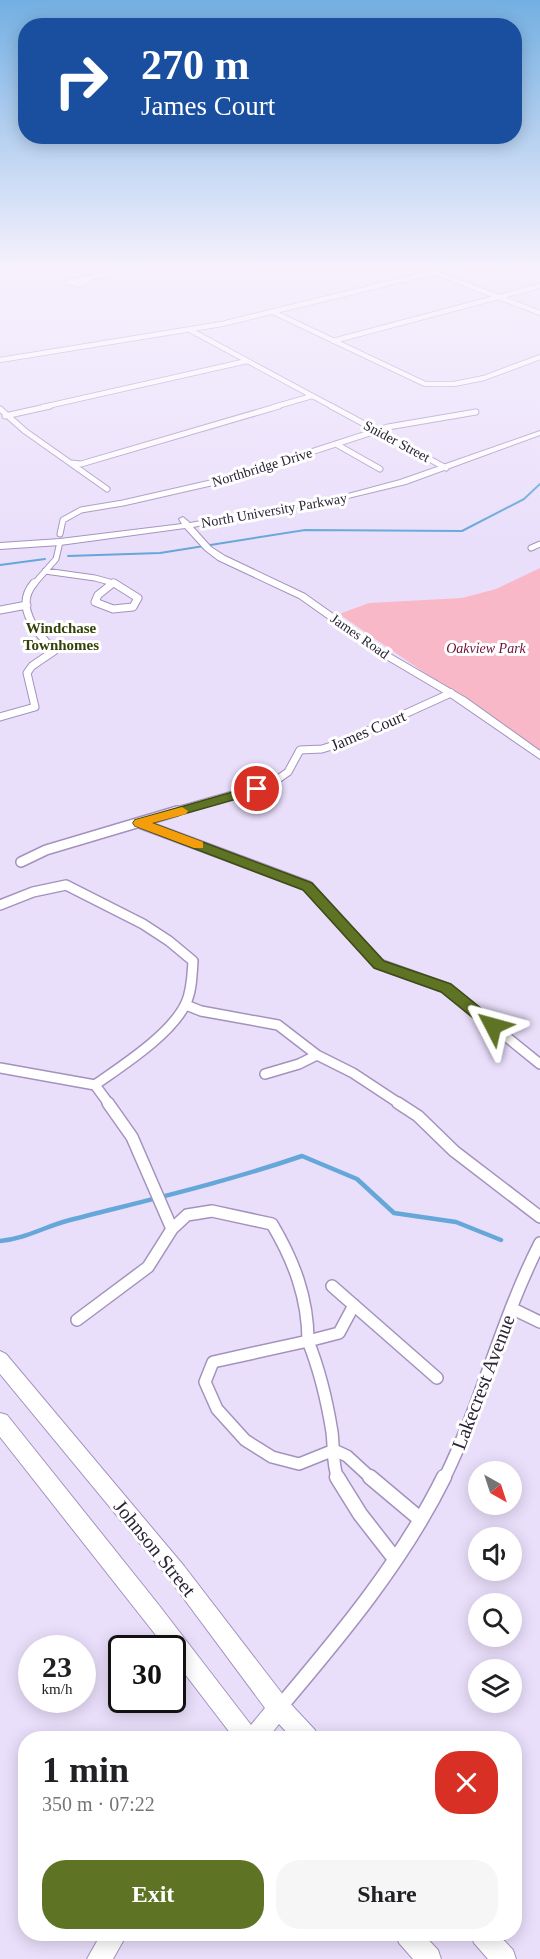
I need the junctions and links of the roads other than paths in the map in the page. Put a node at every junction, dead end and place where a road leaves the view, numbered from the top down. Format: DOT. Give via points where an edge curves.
graph roads {
  1 [pos="243,359"];
  2 [pos="372,359"];
  3 [pos="534,359"];
  4 [pos="248,362"];
  5 [pos="312,396"];
  6 [pos="0,410"];
  7 [pos="476,412"];
  8 [pos="5,416"];
  9 [pos="540,426"];
  10 [pos="376,430"];
  11 [pos="540,433"];
  12 [pos="336,444"];
  13 [pos="71,463"];
  14 [pos="437,463"];
  15 [pos="446,468"];
  16 [pos="380,470"];
  17 [pos="107,489"];
  18 [pos="185,522"];
  19 [pos="60,538"];
  20 [pos="0,539"];
  21 [pos="540,544"];
  22 [pos="0,546"];
  23 [pos="531,548"];
  24 [pos="45,570"];
  25 [pos="114,582"];
  26 [pos="27,605"];
  27 [pos="0,610"];
  28 [pos="452,693"];
  29 [pos="0,717"];
  30 [pos="540,756"];
  31 [pos="139,823"];
  32 [pos="21,862"];
  33 [pos="0,905"];
  34 [pos="186,1005"];
  35 [pos="317,1054"];
  36 [pos="540,1064"];
  37 [pos="0,1068"];
  38 [pos="265,1074"];
  39 [pos="95,1085"];
  40 [pos="540,1217"];
  41 [pos="172,1229"];
  42 [pos="540,1243"];
  43 [pos="332,1286"];
  44 [pos="354,1305"];
  45 [pos="511,1308"];
  46 [pos="77,1320"];
  47 [pos="540,1322"];
  48 [pos="308,1341"];
  49 [pos="0,1360"];
  50 [pos="437,1378"];
  51 [pos="0,1422"];
  52 [pos="334,1450"];
  53 [pos="420,1519"];
  54 [pos="395,1559"];
  55 [pos="279,1708"];
  56 [pos="242,1731"];
  57 [pos="260,1731"];
  58 [pos="300,1731"];
  59 [pos="111,1941"];
  60 [pos="414,1941"];
  61 [pos="489,1941"];
  62 [pos="99,1959"];
  63 [pos="429,1959"];
  64 [pos="504,1959"];
  1 -- 4 [label="street, Snider Street"];
  2 -- 3 [label="street" via="425,384 437,385 494,376"];
  4 -- 5 [label="street, Snider Street"];
  4 -- 8 [label="street"];
  5 -- 10 [label="street, Snider Street"];
  5 -- 13 [label="street" via="81,464"];
  6 -- 8 [label="street"];
  7 -- 10 [label="street, Northbridge Drive"];
  8 -- 13 [label="street"];
  9 -- 14 [label="main road, North University Parkway"];
  10 -- 12 [label="street, Northbridge Drive"];
  10 -- 14 [label="street, Snider Street"];
  11 -- 15 [label="main road, North University Parkway"];
  12 -- 16 [label="street"];
  12 -- 19 [label="street, Northbridge Drive" via="219,482 81,510 63,520"];
  13 -- 17 [label="street"];
  14 -- 15 [label="street, Snider Street"];
  14 -- 18 [label="main road, North University Parkway" via="362,486"];
  15 -- 18 [label="main road, North University Parkway" via="348,496"];
  18 -- 19 [label="main road, North University Parkway"];
  18 -- 28 [label="main road, James Road" via="200,544 216,556 295,592 383,653"];
  19 -- 20 [label="main road, North University Parkway"];
  19 -- 22 [label="main road, North University Parkway"];
  19 -- 24 [label="street, Northbridge Drive" via="56,558"];
  21 -- 23 [label="street"];
  24 -- 25 [label="street"];
  24 -- 26 [label="street, Northbridge Drive" via="28,590"];
  25 -- 25 [label="street" via="130,589 138,598 133,607 120,610 95,602"];
  26 -- 27 [label="street"];
  26 -- 29 [label="street" via="28,620 54,651 27,673 35,707"];
  28 -- 30 [label="main road, James Road"];
  28 -- 31 [label="street, James Court" via="341,743 300,750 288,772 271,784"];
  31 -- 32 [label="street, James Court" via="46,850"];
  31 -- 36 [label="street" via="308,886 379,964 446,988"];
  33 -- 34 [label="street" via="64,885 107,904 163,937 193,961"];
  34 -- 35 [label="street" via="278,1025"];
  34 -- 39 [label="street" via="153,1039"];
  35 -- 38 [label="street"];
  35 -- 40 [label="street" via="418,1116 454,1151"];
  37 -- 39 [label="street"];
  39 -- 41 [label="street" via="132,1137"];
  41 -- 46 [label="street" via="148,1267"];
  41 -- 48 [label="street" via="187,1215 212,1210 272,1224 291,1256 308,1311"];
  42 -- 45 [label="street, Lakecrest Avenue"];
  43 -- 44 [label="street"];
  44 -- 48 [label="street" via="339,1333"];
  44 -- 50 [label="street"];
  45 -- 47 [label="street"];
  45 -- 53 [label="street, Lakecrest Avenue" via="464,1437"];
  48 -- 52 [label="street" via="315,1356"];
  48 -- 52 [label="street" via="213,1362 206,1382 218,1409 245,1440 272,1457 299,1464"];
  49 -- 55 [label="main road, Johnson Street" via="177,1573"];
  51 -- 56 [label="main road"];
  52 -- 53 [label="street" via="348,1456"];
  52 -- 54 [label="street" via="333,1467 338,1478"];
  53 -- 54 [label="street, Lakecrest Avenue"];
  54 -- 55 [label="street, Lakecrest Avenue" via="342,1634"];
  55 -- 57 [label="main road, Lakecrest Avenue"];
  55 -- 58 [label="main road, Johnson Street"];
  59 -- 62 [label="main road"];
  60 -- 63 [label="main road"];
  61 -- 64 [label="main road"];
}
